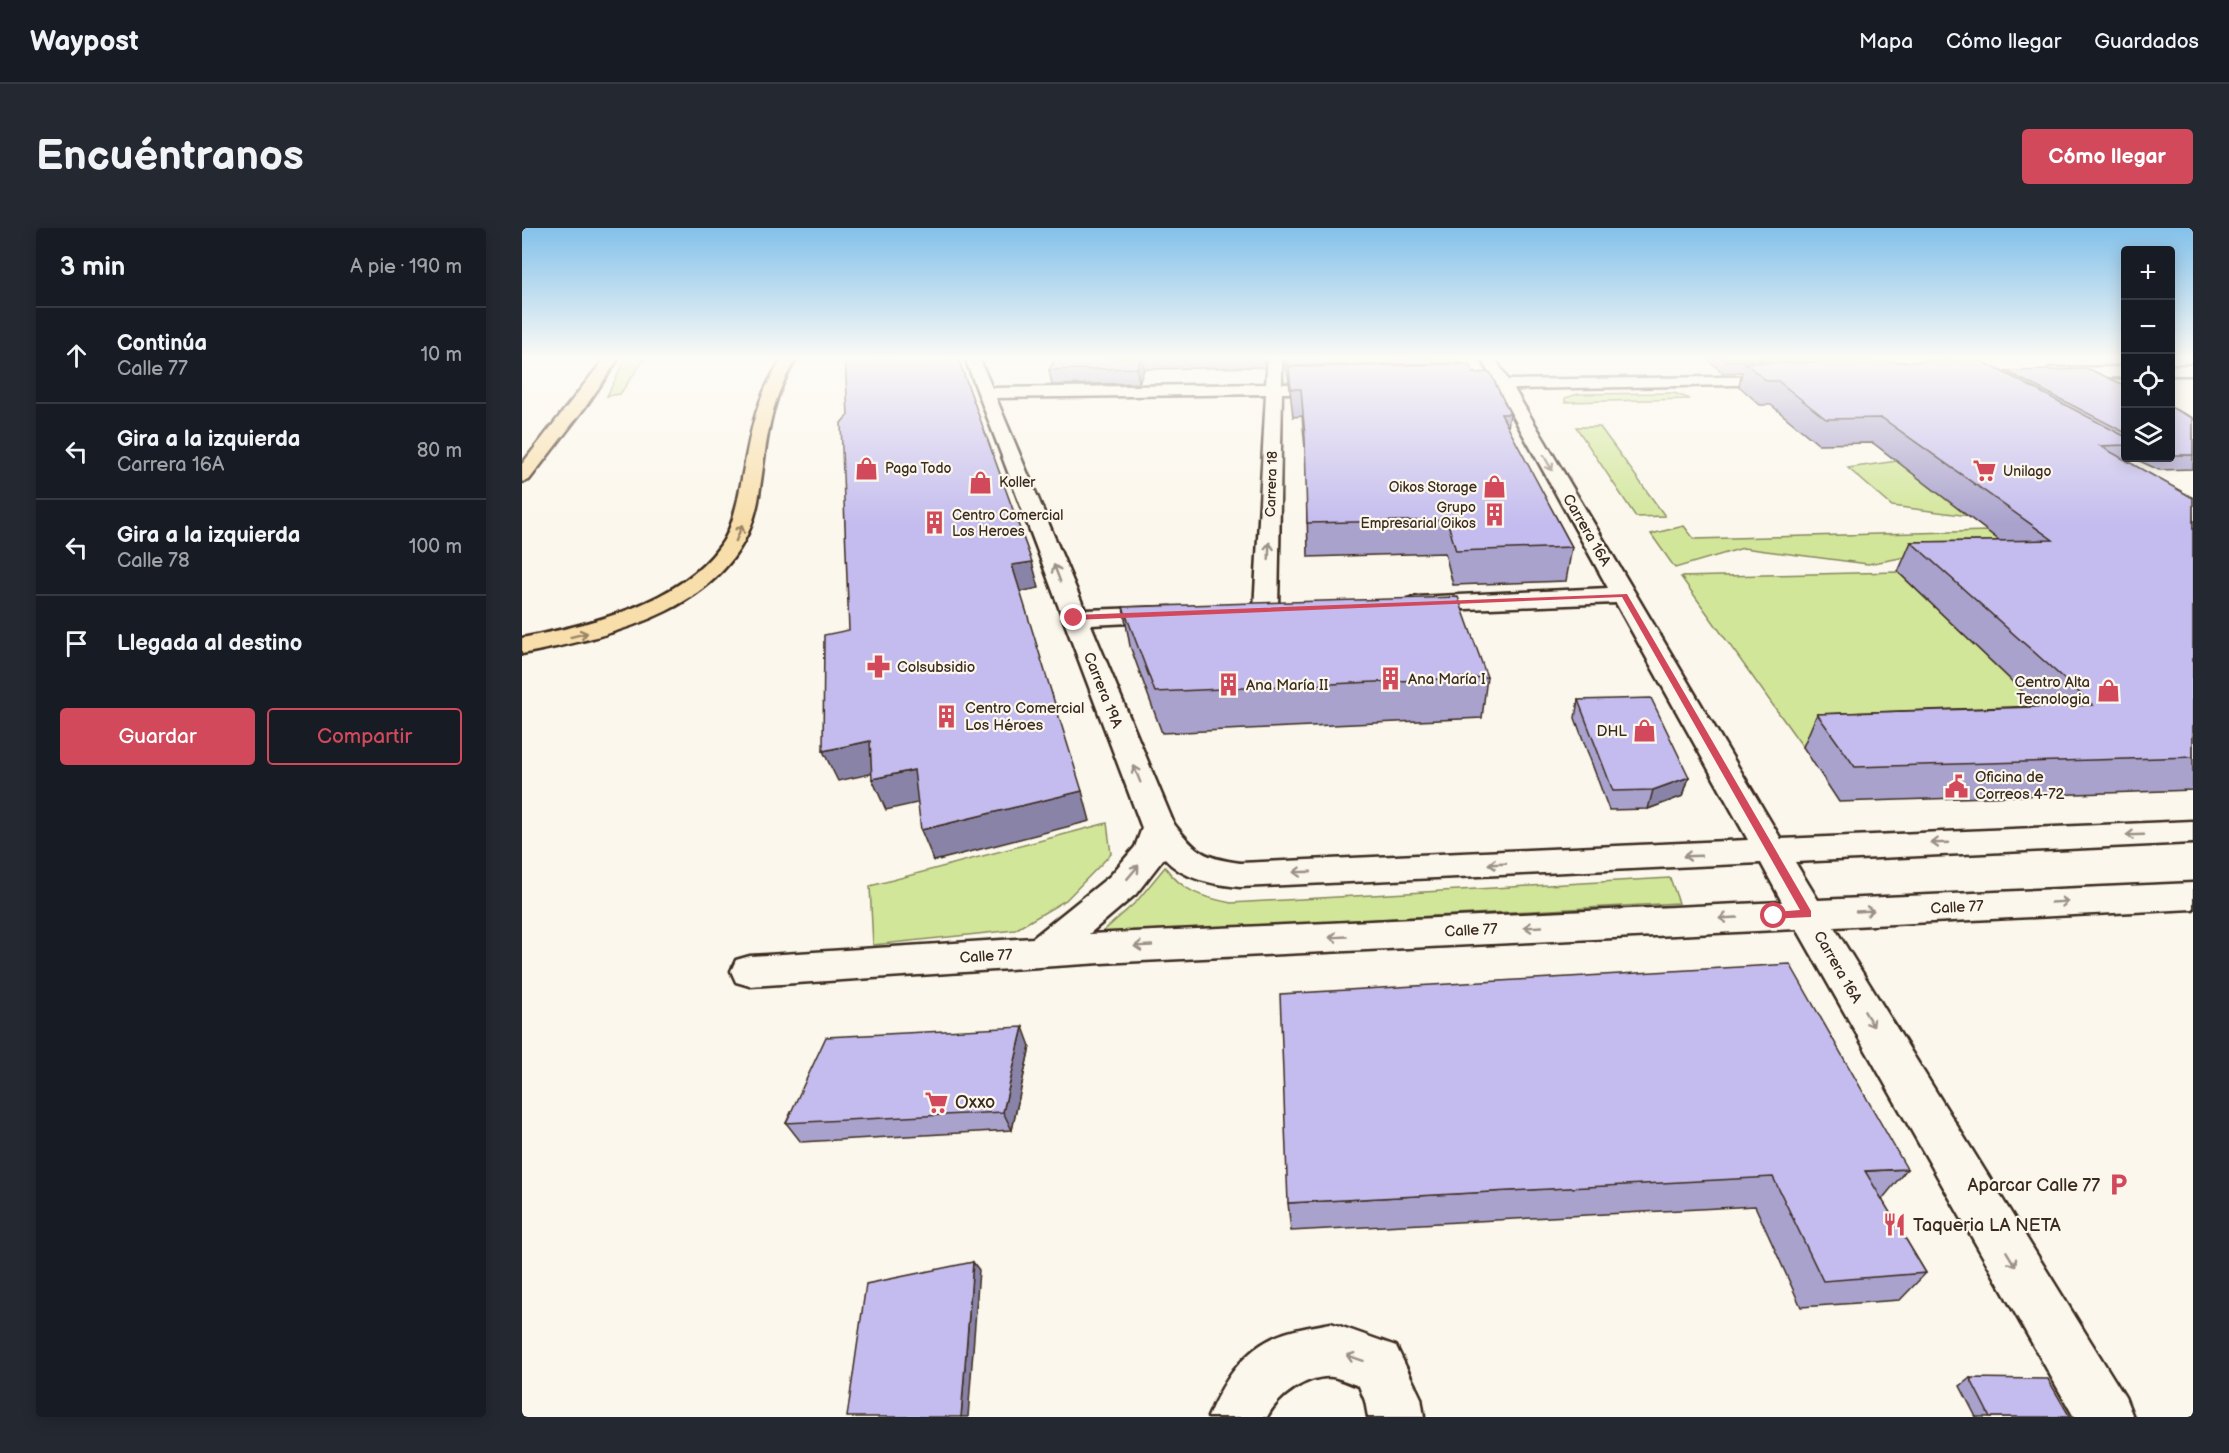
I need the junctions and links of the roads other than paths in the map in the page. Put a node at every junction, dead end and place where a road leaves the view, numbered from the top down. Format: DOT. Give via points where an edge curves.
graph roads {
  1 [pos="572,413"];
  2 [pos="763,413"];
  3 [pos="994,413"];
  4 [pos="1274,413"];
  5 [pos="1519,413"];
  6 [pos="522,476"];
  7 [pos="1624,595"];
  8 [pos="1398,604"];
  9 [pos="1267,610"];
  10 [pos="1198,613"];
  11 [pos="1074,618"];
  12 [pos="522,646"];
  13 [pos="1159,828"];
  14 [pos="2193,832"];
  15 [pos="1771,852"];
  16 [pos="2193,896"];
  17 [pos="1807,914"];
  18 [pos="1042,952"];
  19 [pos="750,970"];
  20 [pos="1236,1417"];
  21 [pos="1396,1417"];
  22 [pos="2105,1417"];
  1 -- 6 [label="main road"];
  12 -- 2 [label="main road, one-way" via="596,630 644,611 700,581 730,553 744,518"];
  11 -- 3 [label="street, Carrera 19A, one-way"];
  9 -- 4 [label="street, Carrera 18, one-way"];
  5 -- 7 [label="street, Carrera 16A, one-way"];
  7 -- 8 [label="street"];
  7 -- 15 [label="street, Carrera 16A"];
  10 -- 11 [label="street"];
  13 -- 11 [label="street, Carrera 19A, one-way"];
  15 -- 13 [label="street, one-way" via="1240,875 1209,871 1186,862"];
  18 -- 13 [label="street, one-way" via="1123,885 1150,852"];
  14 -- 15 [label="street, one-way"];
  15 -- 17 [label="street, Carrera 16A"];
  17 -- 16 [label="street, Calle 77, one-way"];
  17 -- 18 [label="street, Calle 77, one-way"];
  17 -- 22 [label="street, Carrera 16A, one-way"];
  18 -- 19 [label="street, Calle 77"];
  21 -- 20 [label="street, one-way" via="1393,1398 1377,1365 1331,1350 1285,1360 1253,1387"];
}
